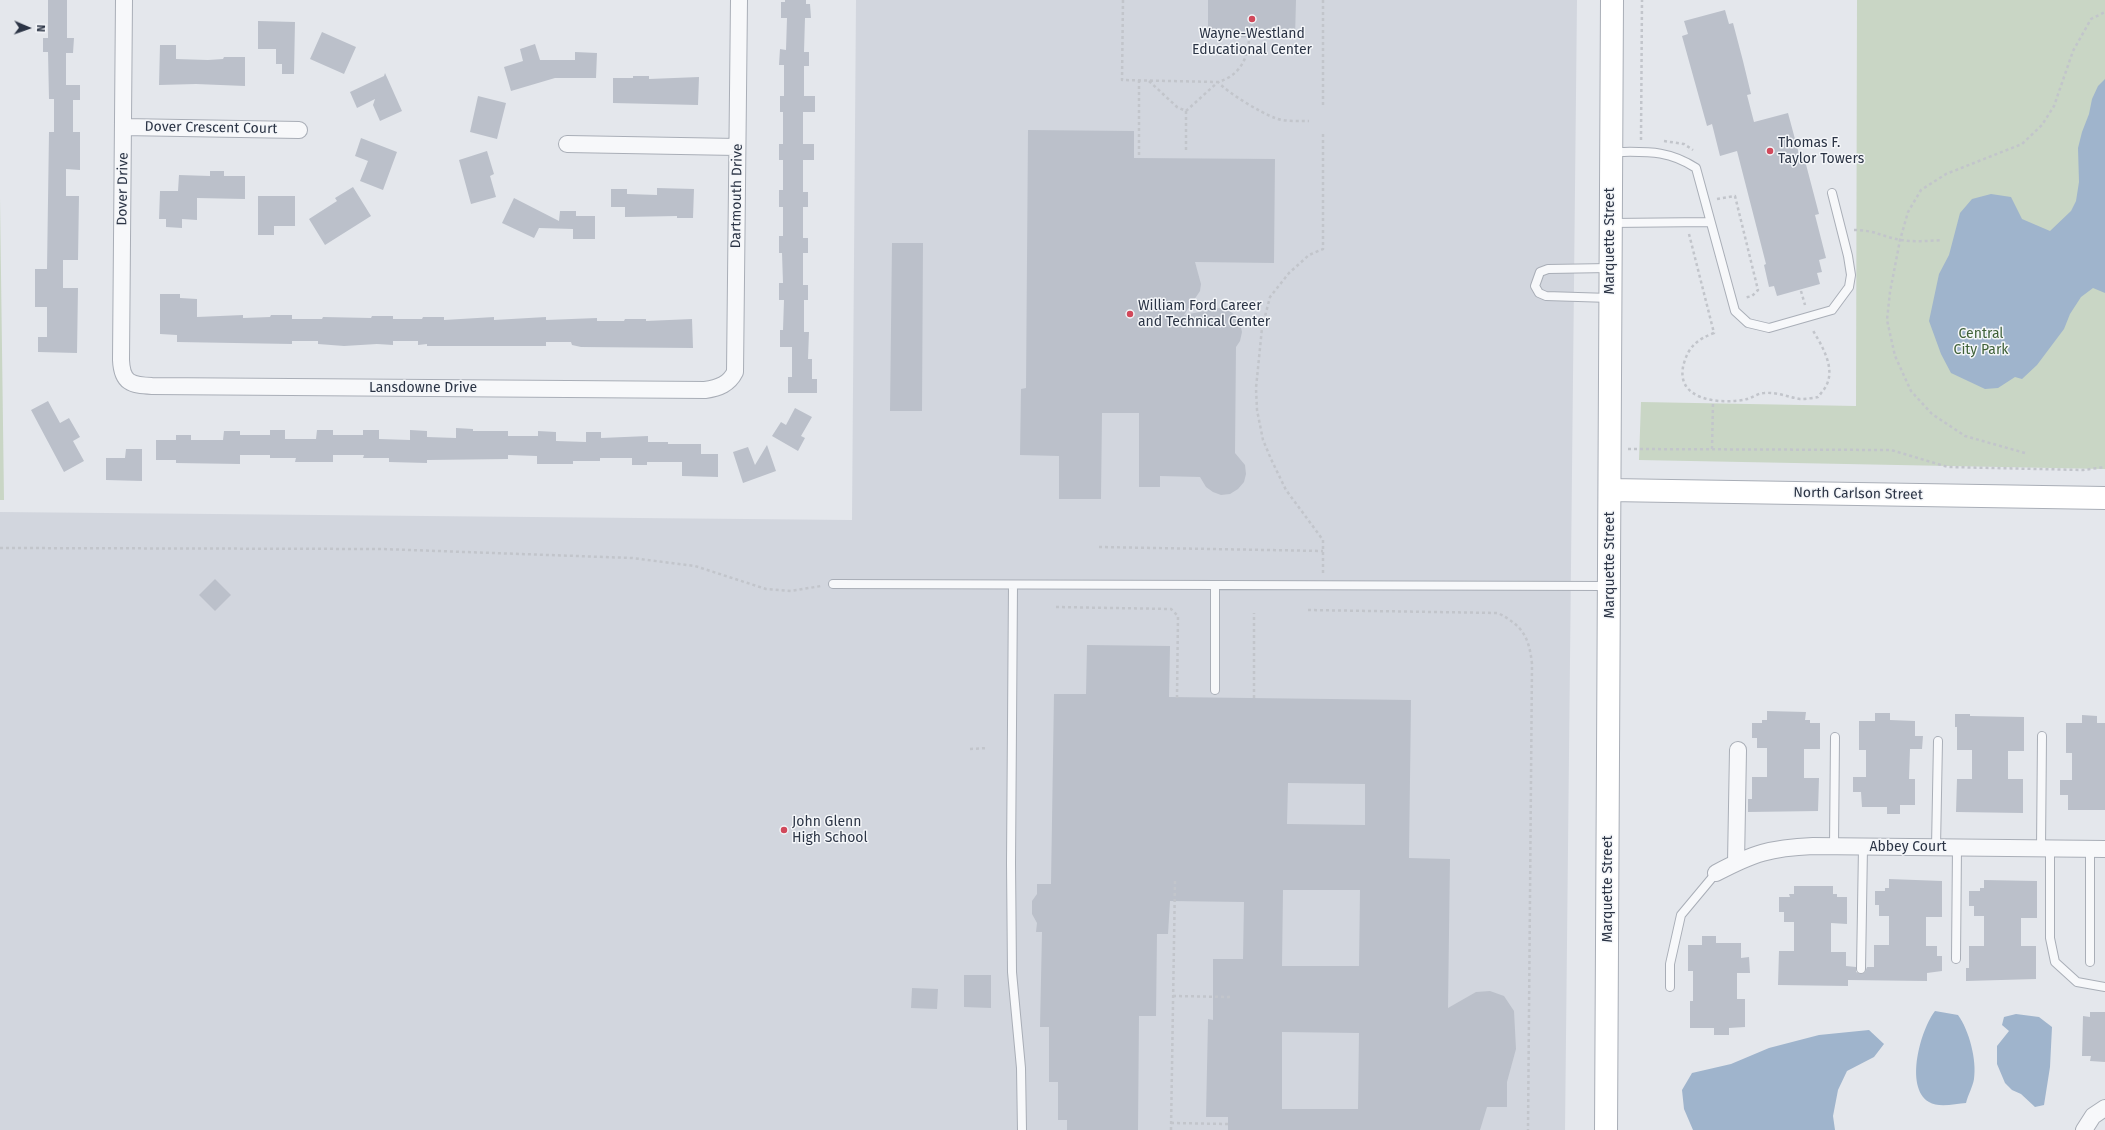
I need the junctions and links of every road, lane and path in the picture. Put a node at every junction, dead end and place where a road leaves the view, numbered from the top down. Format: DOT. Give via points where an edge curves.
graph roads {
  1 [pos="124,0"];
  2 [pos="739,0"];
  3 [pos="1123,0"];
  4 [pos="1323,0"];
  5 [pos="1612,0"];
  6 [pos="1642,0"];
  7 [pos="2105,12"];
  8 [pos="1249,39"];
  9 [pos="1139,80"];
  10 [pos="1148,80"];
  11 [pos="1218,82"];
  12 [pos="1323,105"];
  13 [pos="1186,111"];
  14 [pos="1309,121"];
  15 [pos="123,127"];
  16 [pos="299,130"];
  17 [pos="1323,134"];
  18 [pos="1641,142"];
  19 [pos="567,144"];
  20 [pos="737,147"];
  21 [pos="1186,152"];
  22 [pos="1611,152"];
  23 [pos="1140,157"];
  24 [pos="1832,193"];
  25 [pos="1710,222"];
  26 [pos="1610,223"];
  27 [pos="1848,230"];
  28 [pos="1688,232"];
  29 [pos="1900,240"];
  30 [pos="1942,240"];
  31 [pos="1610,268"];
  32 [pos="1801,291"];
  33 [pos="1610,298"];
  34 [pos="1805,308"];
  35 [pos="1811,326"];
  36 [pos="124,378"];
  37 [pos="722,386"];
  38 [pos="1713,402"];
  39 [pos="1610,449"];
  40 [pos="1712,449"];
  41 [pos="2025,453"];
  42 [pos="2105,467"];
  43 [pos="1610,490"];
  44 [pos="2105,498"];
  45 [pos="0,548"];
  46 [pos="1099,548"];
  47 [pos="1323,551"];
  48 [pos="1323,573"];
  49 [pos="833,584"];
  50 [pos="1013,585"];
  51 [pos="1215,586"];
  52 [pos="1610,586"];
  53 [pos="1056,607"];
  54 [pos="1308,610"];
  55 [pos="1254,613"];
  56 [pos="1215,690"];
  57 [pos="1177,698"];
  58 [pos="1254,698"];
  59 [pos="1835,736"];
  60 [pos="2042,736"];
  61 [pos="1938,741"];
  62 [pos="988,748"];
  63 [pos="970,749"];
  64 [pos="1738,750"];
  65 [pos="1834,846"];
  66 [pos="1863,847"];
  67 [pos="1936,847"];
  68 [pos="1957,847"];
  69 [pos="2046,848"];
  70 [pos="2098,849"];
  71 [pos="1736,863"];
  72 [pos="1716,873"];
  73 [pos="1175,879"];
  74 [pos="1956,959"];
  75 [pos="2090,962"];
  76 [pos="1861,969"];
  77 [pos="1670,987"];
  78 [pos="2105,987"];
  79 [pos="1173,996"];
  80 [pos="1230,997"];
  81 [pos="2105,1108"];
  82 [pos="1171,1123"];
  83 [pos="1228,1124"];
  84 [pos="1022,1130"];
  85 [pos="1171,1130"];
  86 [pos="1528,1130"];
  87 [pos="1606,1130"];
  88 [pos="2084,1130"];
  1 -- 15 [label="street, Dover Drive"];
  2 -- 20 [label="street, Dartmouth Drive"];
  3 -- 9 [label="path" via="1122,80"];
  4 -- 12 [label="path"];
  5 -- 22 [label="street, Marquette Street"];
  6 -- 18 [label="path"];
  7 -- 29 [label="path" via="2091,19 2073,51 2054,106 2042,125 2022,144 1946,174 1921,190 1908,212"];
  8 -- 11 [label="path" via="1248,52 1242,65 1226,80"];
  9 -- 10 [label="path"];
  9 -- 23 [label="path"];
  10 -- 11 [label="path"];
  10 -- 13 [label="path" via="1177,107"];
  11 -- 13 [label="path"];
  11 -- 14 [label="path" via="1225,90 1274,118"];
  13 -- 21 [label="path"];
  15 -- 16 [label="street, Dover Crescent Court"];
  15 -- 36 [label="street, Dover Drive" via="121,372"];
  17 -- 47 [label="path" via="1323,249 1309,255 1289,273 1270,297 1262,328 1256,388 1263,440 1286,490 1323,540"];
  19 -- 20 [label="street"];
  20 -- 37 [label="street, Dartmouth Drive" via="736,361 732,379"];
  22 -- 25 [label="lane" via="1659,152 1681,158 1696,168"];
  22 -- 26 [label="street, Marquette Street"];
  24 -- 25 [label="lane" via="1848,256 1851,275 1849,287 1832,310 1769,328 1748,323 1735,311"];
  25 -- 26 [label="lane"];
  26 -- 31 [label="street, Marquette Street"];
  27 -- 29 [label="path" via="1866,230"];
  28 -- 38 [label="path" via="1714,333 1701,337 1689,350 1683,366 1683,381 1691,393"];
  29 -- 30 [label="path"];
  29 -- 41 [label="path" via="1887,320 1895,356 1911,391 1932,414 1964,436"];
  31 -- 33 [label="street, Marquette Street"];
  31 -- 33 [label="lane" via="1548,269 1540,272 1536,286 1539,293 1546,296"];
  32 -- 34 [label="path"];
  33 -- 39 [label="street, Marquette Street"];
  35 -- 38 [label="path" via="1830,367 1828,384 1818,397 1800,399 1777,393 1762,393 1748,399"];
  36 -- 37 [label="street, Lansdowne Drive" via="136,385 152,386 705,390"];
  38 -- 40 [label="path"];
  39 -- 40 [label="path"];
  39 -- 43 [label="street, Marquette Street"];
  40 -- 42 [label="path" via="1891,450 1948,467 2083,470"];
  43 -- 44 [label="street, North Carlson Street"];
  43 -- 52 [label="street, Marquette Street"];
  45 -- 49 [label="path" via="382,549 632,558 695,566 766,589 791,591"];
  46 -- 47 [label="path"];
  47 -- 48 [label="path"];
  49 -- 50 [label="lane"];
  50 -- 51 [label="lane"];
  50 -- 84 [label="lane" via="1011,918 1012,972 1021,1068"];
  51 -- 52 [label="lane"];
  51 -- 56 [label="lane"];
  52 -- 87 [label="street, Marquette Street"];
  53 -- 57 [label="path" via="1171,609 1178,616"];
  54 -- 86 [label="path" via="1498,613 1510,619 1523,631 1530,647 1532,664"];
  55 -- 58 [label="path"];
  59 -- 65 [label="lane"];
  60 -- 69 [label="lane"];
  61 -- 67 [label="lane"];
  62 -- 63 [label="path"];
  64 -- 71 [label="street"];
  65 -- 66 [label="street, Abbey Court"];
  65 -- 71 [label="street, Abbey Court" via="1783,848 1766,851"];
  66 -- 67 [label="street, Abbey Court"];
  66 -- 76 [label="lane"];
  67 -- 68 [label="street, Abbey Court"];
  68 -- 69 [label="street, Abbey Court"];
  68 -- 74 [label="lane"];
  69 -- 70 [label="street, Abbey Court"];
  69 -- 78 [label="lane" via="2050,938 2055,962 2077,982"];
  70 -- 75 [label="lane"];
  71 -- 72 [label="street, Abbey Court"];
  72 -- 77 [label="lane" via="1681,915 1670,964"];
  73 -- 79 [label="path"];
  79 -- 80 [label="path"];
  79 -- 82 [label="path"];
  81 -- 88 [label="street" via="2093,1116"];
  82 -- 83 [label="path"];
  82 -- 85 [label="path"];
}
